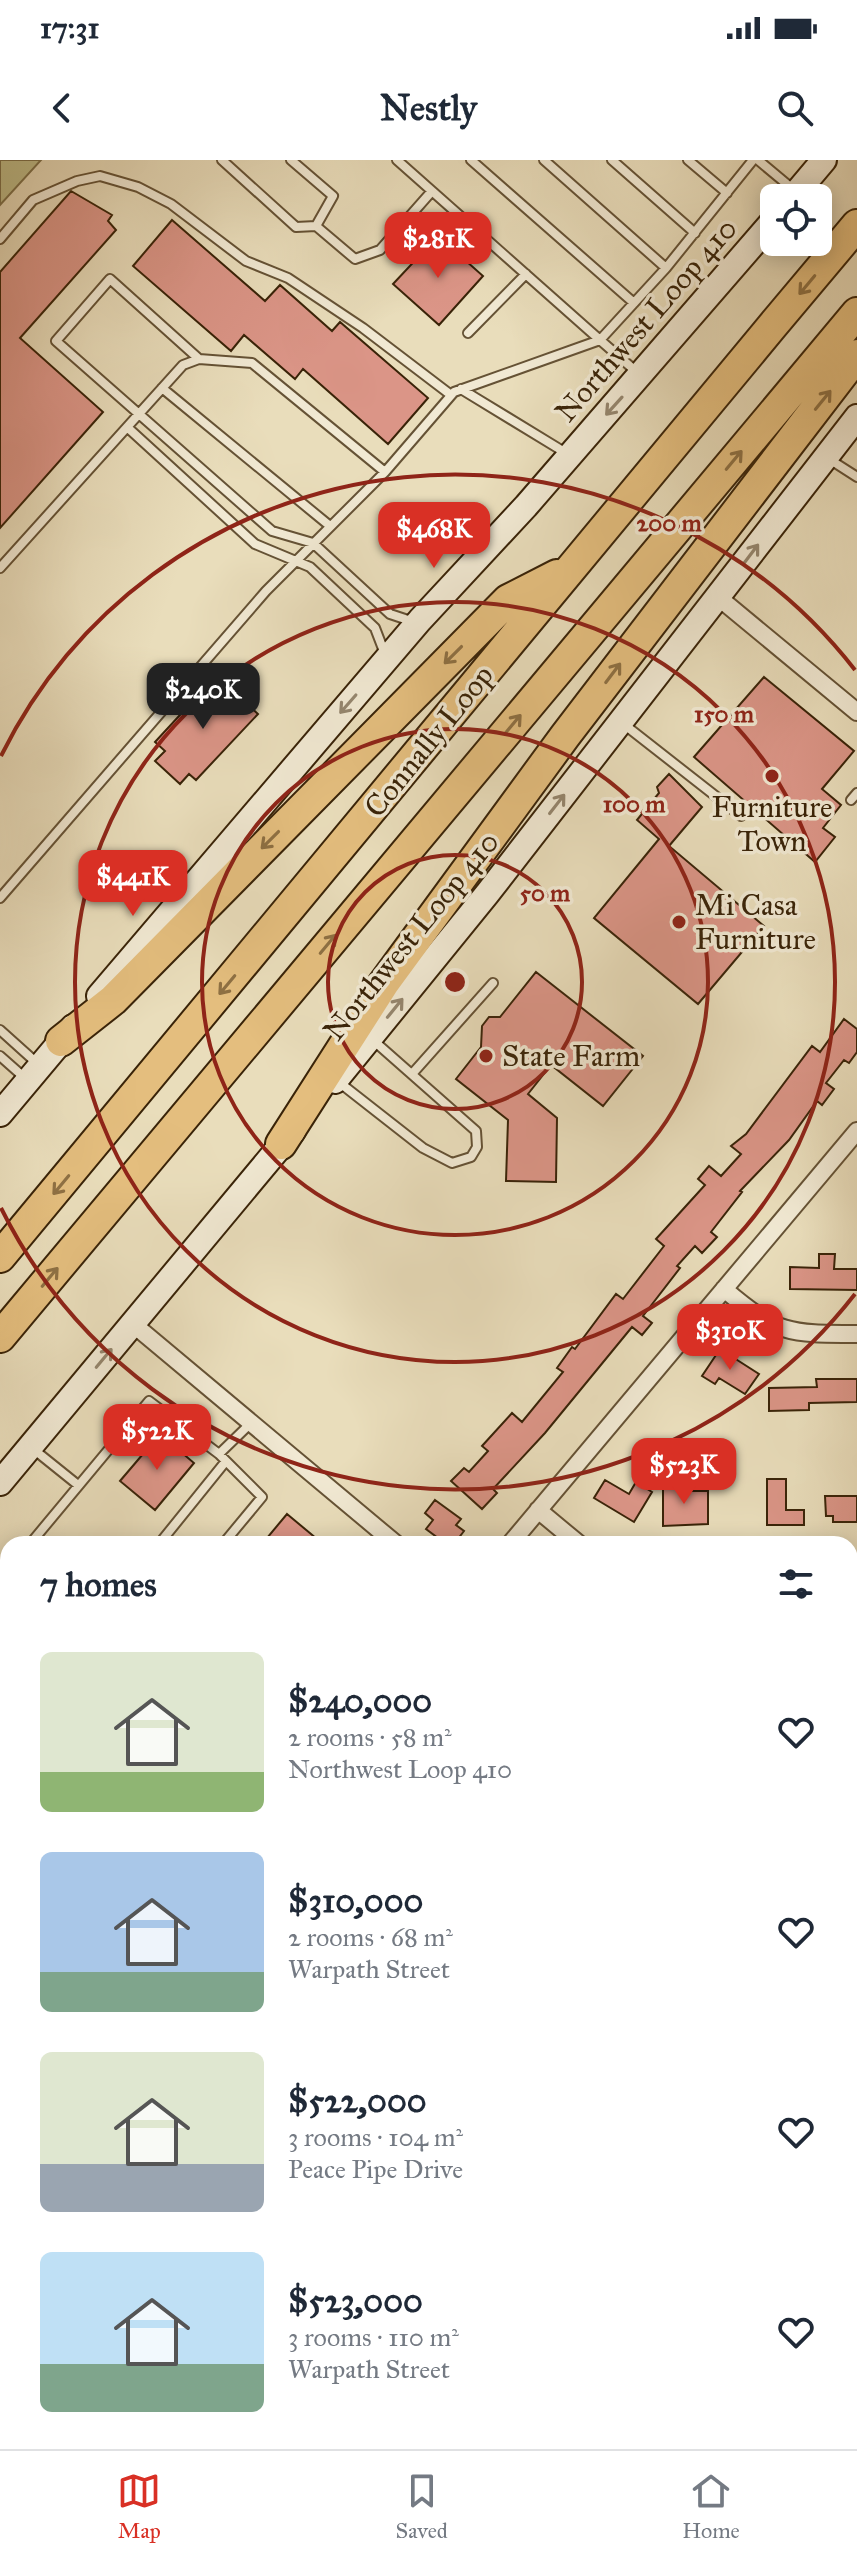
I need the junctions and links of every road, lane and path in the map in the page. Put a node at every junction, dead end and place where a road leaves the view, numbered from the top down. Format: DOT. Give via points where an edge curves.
graph roads {
  1 [pos="222,160"];
  2 [pos="291,160"];
  3 [pos="397,160"];
  4 [pos="471,160"];
  5 [pos="544,160"];
  6 [pos="612,160"];
  7 [pos="688,160"];
  8 [pos="756,160"];
  9 [pos="824,160"];
  10 [pos="783,184"];
  11 [pos="804,184"];
  12 [pos="432,191"];
  13 [pos="727,193"];
  14 [pos="857,225"];
  15 [pos="316,226"];
  16 [pos="695,233"];
  17 [pos="760,236"];
  18 [pos="0,239"];
  19 [pos="666,268"];
  20 [pos="526,274"];
  21 [pos="634,303"];
  22 [pos="857,313"];
  23 [pos="468,333"];
  24 [pos="600,340"];
  25 [pos="857,355"];
  26 [pos="199,359"];
  27 [pos="641,376"];
  28 [pos="162,388"];
  29 [pos="461,389"];
  30 [pos="451,395"];
  31 [pos="141,412"];
  32 [pos="857,417"];
  33 [pos="127,427"];
  34 [pos="570,456"];
  35 [pos="825,456"];
  36 [pos="385,472"];
  37 [pos="857,477"];
  38 [pos="330,526"];
  39 [pos="313,543"];
  40 [pos="299,560"];
  41 [pos="0,568"];
  42 [pos="566,571"];
  43 [pos="718,597"];
  44 [pos="420,620"];
  45 [pos="385,662"];
  46 [pos="857,712"];
  47 [pos="621,722"];
  48 [pos="741,816"];
  49 [pos="0,898"];
  50 [pos="493,983"];
  51 [pos="0,1030"];
  52 [pos="371,1038"];
  53 [pos="61,1041"];
  54 [pos="0,1056"];
  55 [pos="34,1073"];
  56 [pos="412,1074"];
  57 [pos="336,1080"];
  58 [pos="0,1114"];
  59 [pos="857,1131"];
  60 [pos="281,1144"];
  61 [pos="0,1257"];
  62 [pos="724,1289"];
  63 [pos="133,1324"];
  64 [pos="857,1334"];
  65 [pos="0,1337"];
  66 [pos="252,1422"];
  67 [pos="30,1446"];
  68 [pos="223,1457"];
  69 [pos="0,1483"];
  70 [pos="78,1485"];
  71 [pos="538,1510"];
  72 [pos="37,1536"];
  73 [pos="165,1536"];
  74 [pos="230,1536"];
  75 [pos="387,1536"];
  76 [pos="517,1536"];
  77 [pos="569,1536"];
  1 -- 15 [label="lane" via="296,227"];
  2 -- 15 [label="lane" via="333,196"];
  3 -- 12 [label="lane"];
  4 -- 21 [label="lane"];
  5 -- 19 [label="lane"];
  6 -- 16 [label="lane"];
  7 -- 13 [label="lane"];
  8 -- 10 [label="lane"];
  8 -- 13 [label="lane"];
  9 -- 11 [label="main road"];
  12 -- 15 [label="lane" via="380,250 355,259"];
  12 -- 20 [label="lane"];
  13 -- 16 [label="lane"];
  14 -- 42 [label="highway, Connally Loop, one-way"];
  16 -- 19 [label="lane"];
  17 -- 27 [label="main road, Northwest Loop 410"];
  18 -- 30 [label="lane" via="33,200 77,181 100,176 138,187 171,204 246,261 288,278"];
  19 -- 21 [label="lane"];
  20 -- 23 [label="lane"];
  20 -- 24 [label="lane"];
  21 -- 24 [label="lane"];
  65 -- 22 [label="highway, Connally Loop, one-way"];
  24 -- 27 [label="lane"];
  24 -- 29 [label="lane"];
  60 -- 25 [label="highway, one-way" via="393,971 565,736"];
  26 -- 28 [label="lane" via="183,365"];
  26 -- 31 [label="lane" via="110,279 56,341"];
  26 -- 36 [label="lane" via="252,363"];
  27 -- 34 [label="main road, Northwest Loop 410, one-way"];
  28 -- 31 [label="lane"];
  28 -- 38 [label="lane"];
  29 -- 30 [label="lane"];
  29 -- 34 [label="lane"];
  30 -- 36 [label="lane"];
  31 -- 33 [label="lane"];
  31 -- 39 [label="lane" via="272,531"];
  32 -- 35 [label="main road, Northwest Loop 410"];
  33 -- 40 [label="lane" via="255,544"];
  33 -- 41 [label="lane"];
  34 -- 44 [label="main road, Northwest Loop 410"];
  35 -- 37 [label="lane"];
  43 -- 35 [label="main road, Northwest Loop 410, one-way"];
  36 -- 38 [label="lane"];
  38 -- 39 [label="lane"];
  39 -- 40 [label="lane"];
  39 -- 44 [label="lane" via="390,614"];
  40 -- 45 [label="lane" via="375,628"];
  40 -- 49 [label="lane" via="266,591"];
  42 -- 53 [label="highway, one-way" via="508,600 113,1000"];
  42 -- 61 [label="highway, Connally Loop, one-way"];
  43 -- 46 [label="street"];
  43 -- 47 [label="main road, Northwest Loop 410"];
  44 -- 45 [label="main road, Northwest Loop 410"];
  45 -- 53 [label="main road, Northwest Loop 410, one-way"];
  47 -- 48 [label="lane"];
  52 -- 47 [label="main road, Northwest Loop 410, one-way"];
  50 -- 56 [label="lane"];
  51 -- 55 [label="lane"];
  52 -- 56 [label="lane"];
  52 -- 57 [label="main road, Northwest Loop 410"];
  53 -- 55 [label="main road, Northwest Loop 410"];
  54 -- 55 [label="lane"];
  55 -- 58 [label="main road, Northwest Loop 410"];
  56 -- 57 [label="lane" via="476,1131 477,1147 471,1157 452,1163 423,1148"];
  57 -- 60 [label="main road, Northwest Loop 410"];
  59 -- 62 [label="street"];
  60 -- 63 [label="main road, Northwest Loop 410"];
  62 -- 64 [label="street" via="782,1330"];
  62 -- 71 [label="street"];
  63 -- 66 [label="street"];
  67 -- 63 [label="main road, Northwest Loop 410, one-way"];
  66 -- 68 [label="lane"];
  66 -- 75 [label="street"];
  67 -- 69 [label="main road, Northwest Loop 410"];
  67 -- 70 [label="lane"];
  68 -- 70 [label="lane" via="149,1401"];
  68 -- 73 [label="lane"];
  68 -- 74 [label="lane" via="262,1497"];
  70 -- 72 [label="lane"];
  71 -- 76 [label="street"];
  71 -- 77 [label="street"];
}
